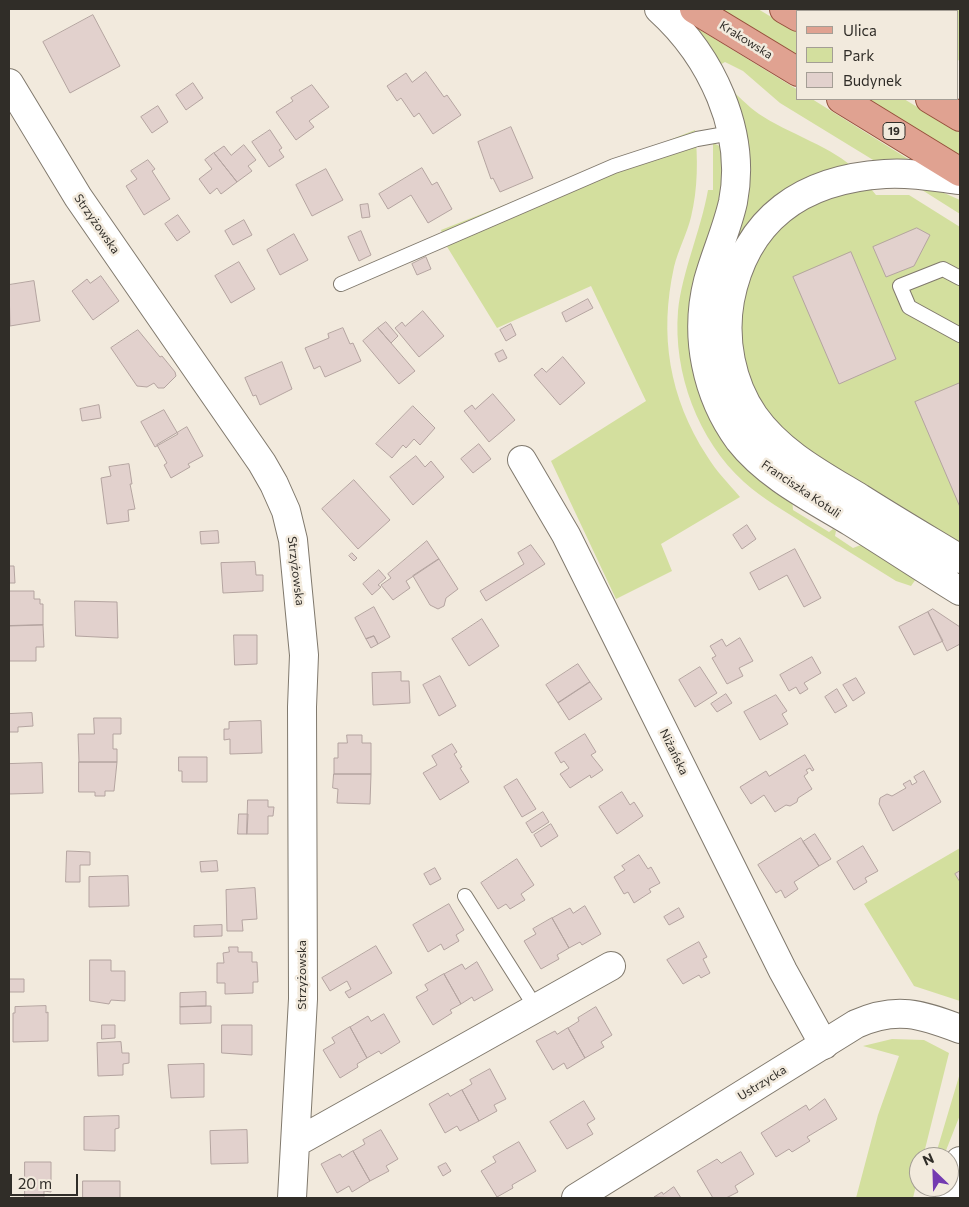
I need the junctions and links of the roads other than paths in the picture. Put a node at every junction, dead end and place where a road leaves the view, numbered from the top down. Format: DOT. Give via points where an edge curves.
graph roads {
  1 [pos="659,9"];
  2 [pos="694,9"];
  3 [pos="784,9"];
  4 [pos="796,16"];
  5 [pos="796,71"];
  6 [pos="9,82"];
  7 [pos="843,100"];
  8 [pos="932,100"];
  9 [pos="960,117"];
  10 [pos="731,133"];
  11 [pos="960,172"];
  12 [pos="960,180"];
  13 [pos="960,278"];
  14 [pos="341,284"];
  15 [pos="960,335"];
  16 [pos="522,460"];
  17 [pos="820,488"];
  18 [pos="960,559"];
  19 [pos="960,591"];
  20 [pos="466,896"];
  21 [pos="610,966"];
  22 [pos="536,1008"];
  23 [pos="960,1029"];
  24 [pos="824,1045"];
  25 [pos="297,1142"];
  26 [pos="960,1161"];
  27 [pos="292,1198"];
  28 [pos="576,1198"];
  29 [pos="950,1198"];
  1 -- 10 [label="street, Franciszka Kotuli" via="675,23 704,63 718,91"];
  2 -- 5 [label="main road, Krakowska"];
  3 -- 4 [label="main road"];
  6 -- 25 [label="street, Strzyżowska" via="78,197 262,463 286,510 298,574 304,654 302,999"];
  7 -- 11 [label="main road, 19"];
  8 -- 9 [label="main road"];
  10 -- 14 [label="lane" via="670,147 614,166"];
  10 -- 17 [label="street, Franciszka Kotuli" via="734,189 708,282 702,324 704,355 716,398 740,440 774,473"];
  12 -- 17 [label="street" via="884,174 838,181 812,190 767,221 741,261 733,285 727,323 730,355 738,382 753,415 764,430"];
  13 -- 15 [label="lane" via="943,269 900,286 909,307"];
  16 -- 24 [label="street, Niżańska" via="566,535 783,971"];
  17 -- 18 [label="street, Franciszka Kotuli"];
  17 -- 19 [label="street, Franciszka Kotuli"];
  20 -- 22 [label="lane"];
  21 -- 22 [label="street"];
  22 -- 25 [label="street"];
  23 -- 24 [label="street, Ustrzycka" via="923,1017 889,1013 856,1024"];
  24 -- 28 [label="street, Ustrzycka"];
  25 -- 27 [label="street, Strzyżowska"];
  26 -- 29 [label="street"];
}
